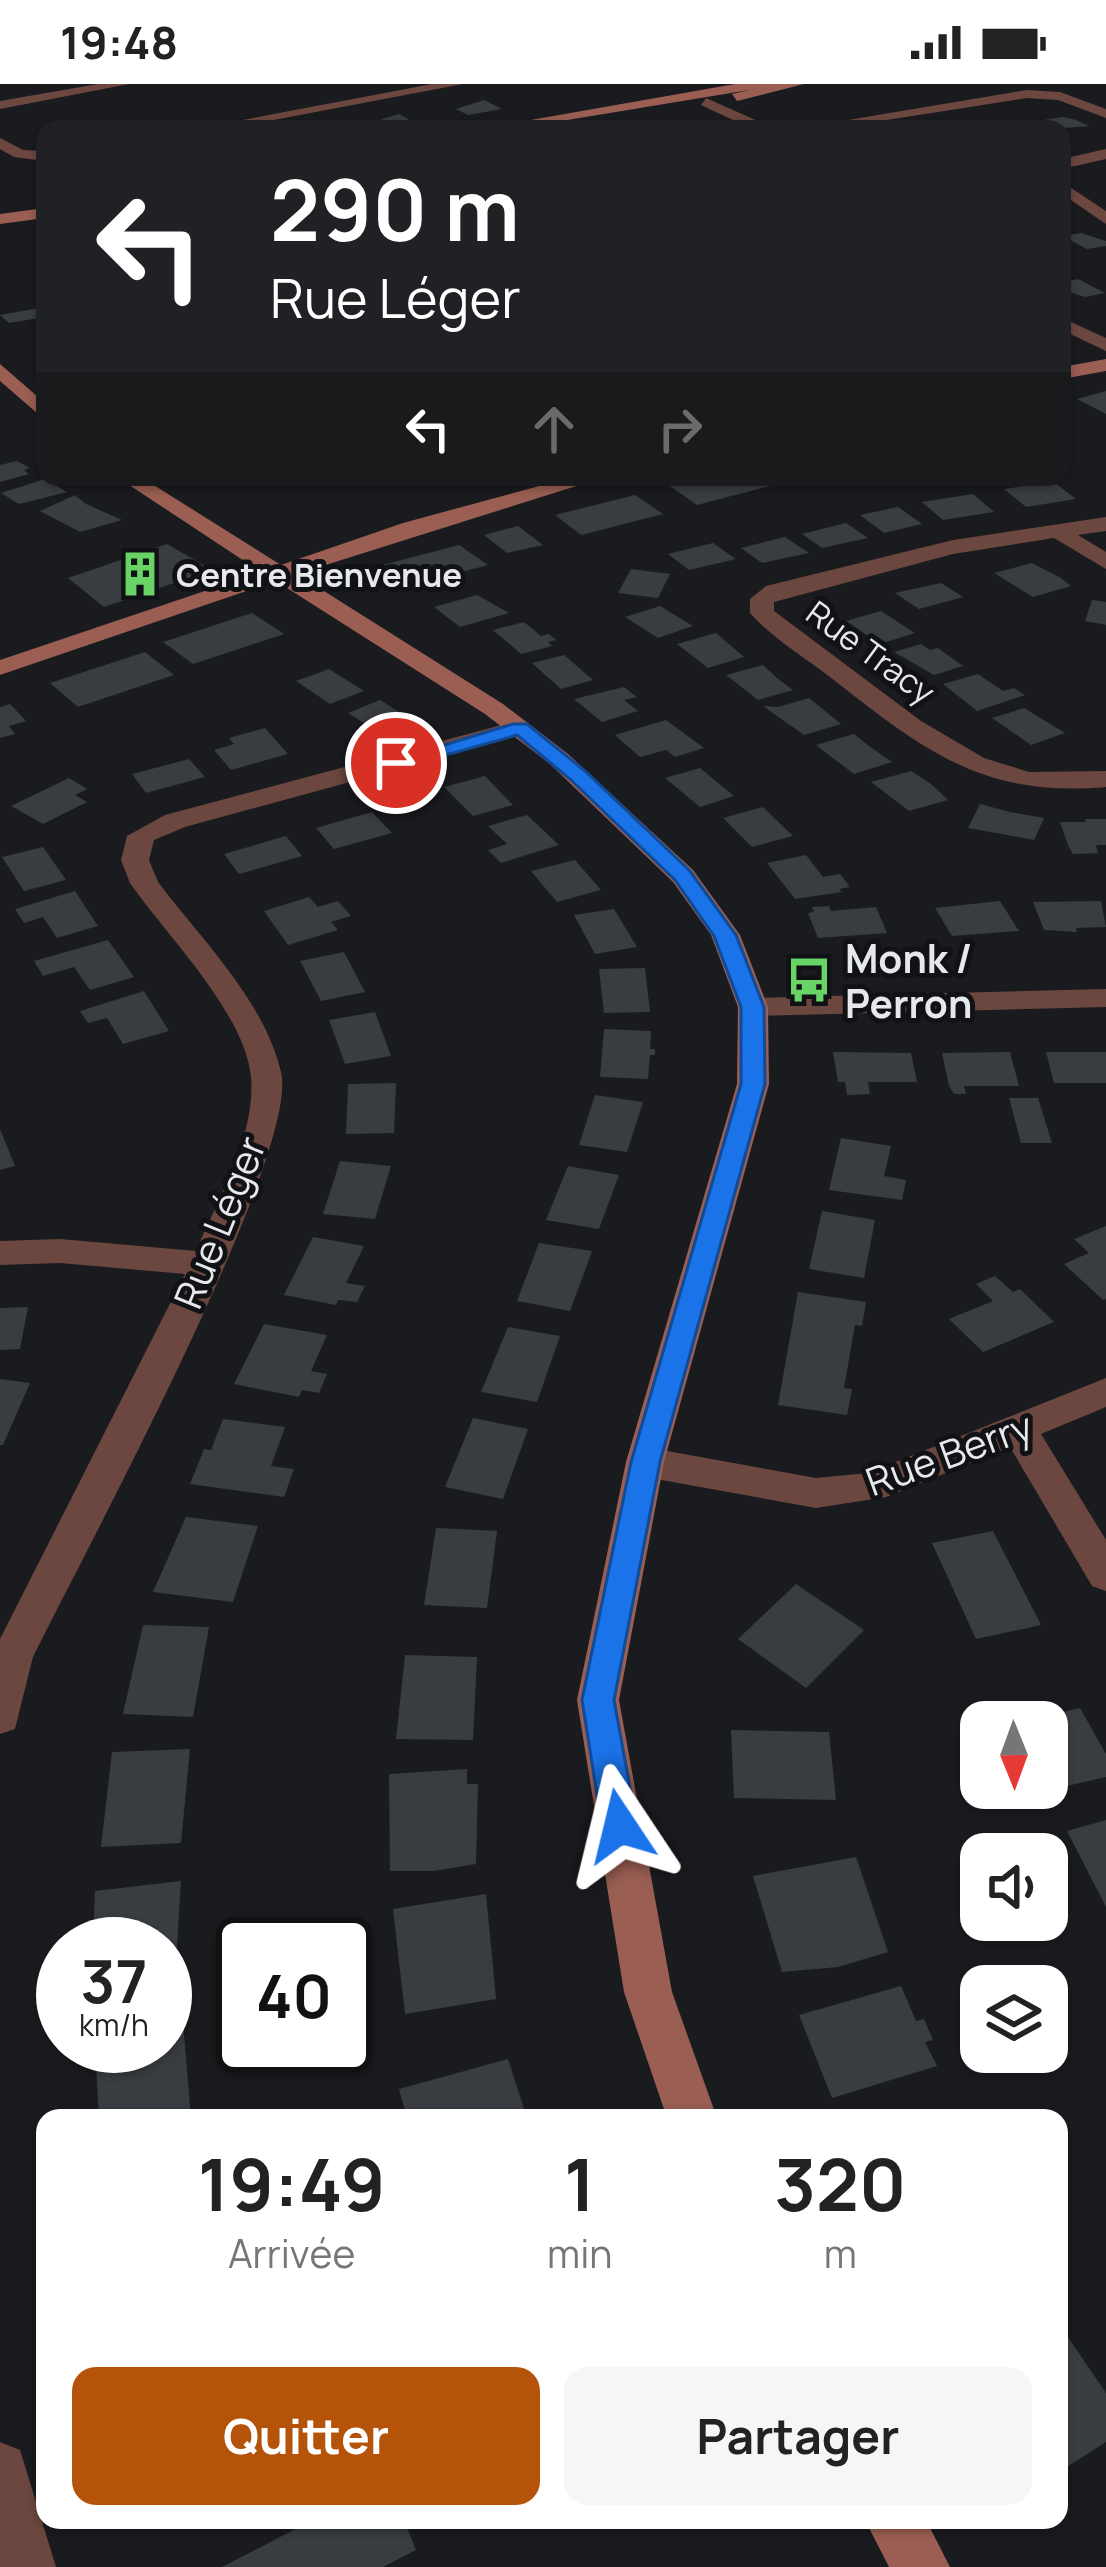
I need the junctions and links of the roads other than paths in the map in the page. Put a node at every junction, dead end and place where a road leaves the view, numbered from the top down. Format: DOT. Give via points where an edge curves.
graph roads {
  1 [pos="122,84"];
  2 [pos="456,84"];
  3 [pos="669,84"];
  4 [pos="761,84"];
  5 [pos="797,84"];
  6 [pos="429,86"];
  7 [pos="699,99"];
  8 [pos="0,105"];
  9 [pos="1106,114"];
  10 [pos="250,120"];
  11 [pos="550,120"];
  12 [pos="595,120"];
  13 [pos="744,120"];
  14 [pos="859,120"];
  15 [pos="0,142"];
  16 [pos="1106,154"];
  17 [pos="36,155"];
  18 [pos="1071,162"];
  19 [pos="1071,193"];
  20 [pos="36,202"];
  21 [pos="0,208"];
  22 [pos="36,214"];
  23 [pos="1106,218"];
  24 [pos="0,219"];
  25 [pos="1071,328"];
  26 [pos="1106,345"];
  27 [pos="1106,364"];
  28 [pos="0,370"];
  29 [pos="1071,371"];
  30 [pos="36,405"];
  31 [pos="141,486"];
  32 [pos="559,486"];
  33 [pos="1106,524"];
  34 [pos="1056,530"];
  35 [pos="1106,562"];
  36 [pos="278,572"];
  37 [pos="0,668"];
  38 [pos="520,728"];
  39 [pos="1106,779"];
  40 [pos="1106,998"];
  41 [pos="753,1007"];
  42 [pos="0,1253"];
  43 [pos="208,1264"];
  44 [pos="1106,1391"];
  45 [pos="1019,1430"];
  46 [pos="645,1462"];
  47 [pos="1106,1575"];
  48 [pos="6,1657"];
  49 [pos="0,1715"];
  50 [pos="689,2109"];
  51 [pos="0,2470"];
  52 [pos="26,2567"];
  1 -- 8 [label="street"];
  2 -- 6 [label="street"];
  3 -- 7 [label="street"];
  4 -- 7 [label="street"];
  5 -- 7 [label="street"];
  6 -- 10 [label="street"];
  7 -- 11 [label="street"];
  7 -- 12 [label="street"];
  7 -- 13 [label="street"];
  9 -- 14 [label="street" via="1060,96 1027,94"];
  15 -- 17 [label="street"];
  16 -- 18 [label="street"];
  19 -- 23 [label="street"];
  20 -- 21 [label="street"];
  22 -- 24 [label="street"];
  25 -- 26 [label="street"];
  27 -- 29 [label="street"];
  28 -- 30 [label="street"];
  31 -- 36 [label="street"];
  32 -- 36 [label="street"];
  33 -- 34 [label="street, Rue Tracy"];
  34 -- 35 [label="street"];
  34 -- 39 [label="street, Rue Tracy" via="775,591 761,599 762,613 965,761 1061,784"];
  36 -- 37 [label="street"];
  36 -- 38 [label="street"];
  38 -- 41 [label="street" via="683,875 725,935"];
  38 -- 43 [label="street, Rue Léger" via="175,820 141,836 135,860 145,883 246,1018 267,1076 259,1139"];
  40 -- 41 [label="street"];
  41 -- 46 [label="street" via="753,1084"];
  42 -- 43 [label="street"];
  43 -- 48 [label="street, Rue Léger"];
  44 -- 45 [label="street, Rue Berry"];
  45 -- 46 [label="street, Rue Berry" via="872,1487 816,1493"];
  45 -- 47 [label="street"];
  46 -- 50 [label="street" via="598,1700 649,1992"];
  48 -- 49 [label="street, Rue Léger"];
  51 -- 52 [label="street"];
}
